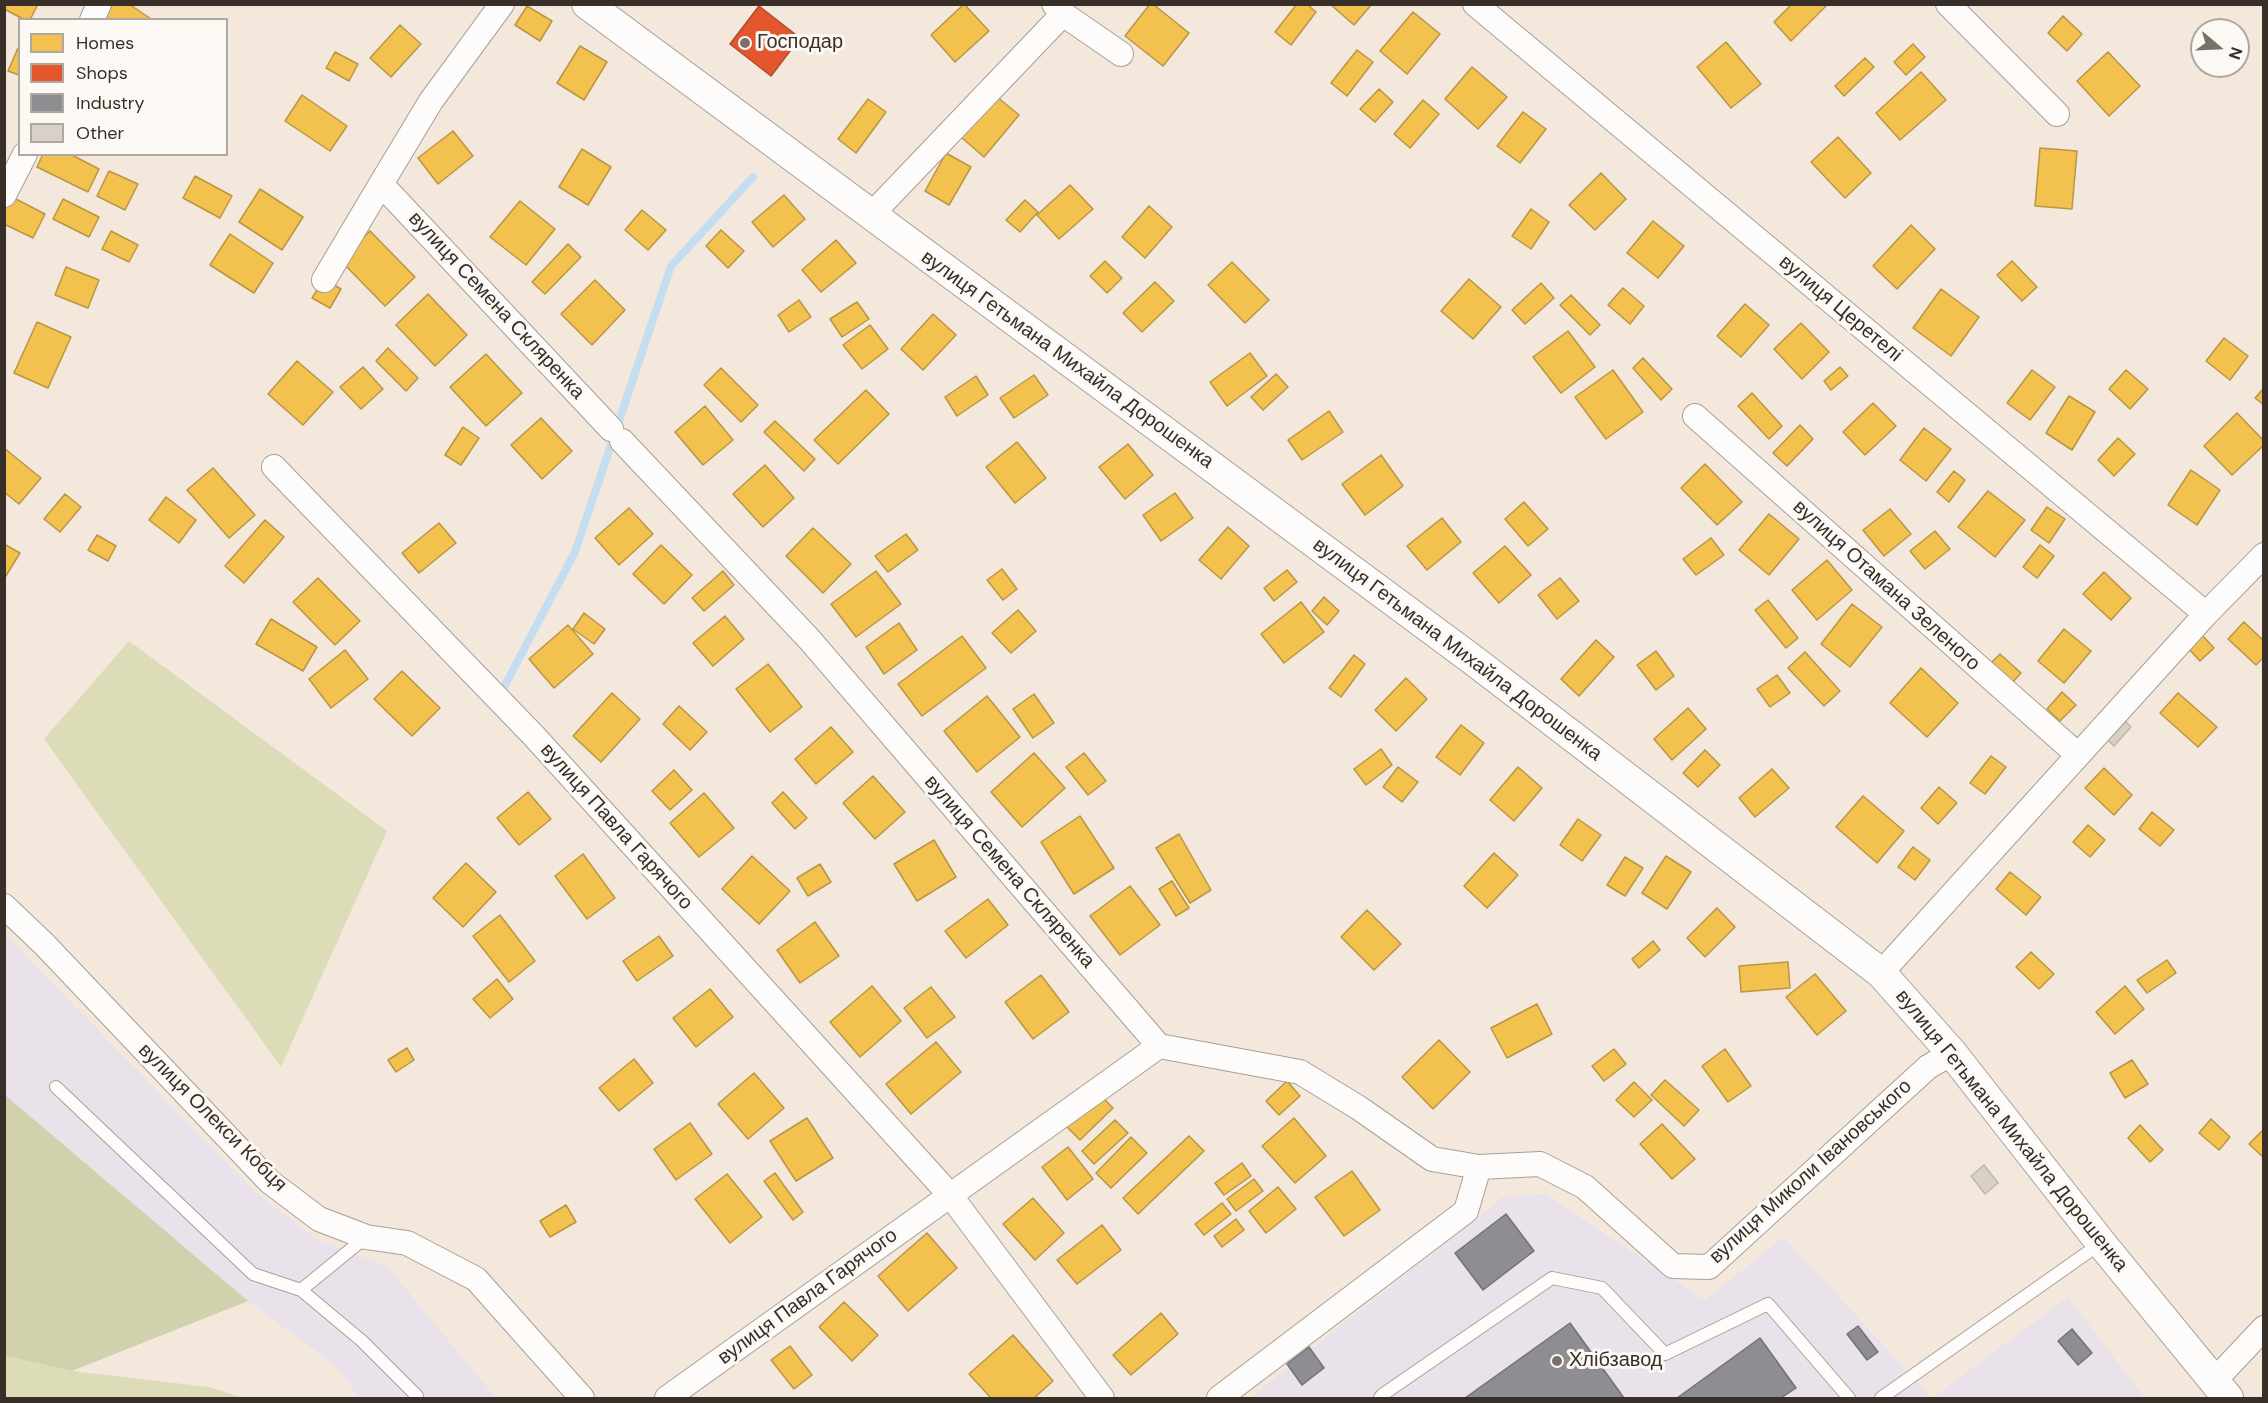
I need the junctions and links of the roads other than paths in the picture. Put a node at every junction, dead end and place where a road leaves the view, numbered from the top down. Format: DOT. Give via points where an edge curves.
graph roads {
  1 [pos="99,4"];
  2 [pos="502,4"];
  3 [pos="587,4"];
  4 [pos="1474,4"];
  5 [pos="1948,4"];
  6 [pos="1058,9"];
  7 [pos="93,18"];
  8 [pos="1121,54"];
  9 [pos="2057,114"];
  10 [pos="24,156"];
  11 [pos="381,184"];
  12 [pos="4,195"];
  13 [pos="871,215"];
  14 [pos="324,280"];
  15 [pos="1695,416"];
  16 [pos="274,466"];
  17 [pos="2264,555"];
  18 [pos="2206,614"];
  19 [pos="2078,756"];
  20 [pos="4,906"];
  21 [pos="1881,973"];
  22 [pos="1159,1046"];
  23 [pos="1952,1053"];
  24 [pos="56,1087"];
  25 [pos="1479,1167"];
  26 [pos="950,1195"];
  27 [pos="366,1237"];
  28 [pos="2102,1243"];
  29 [pos="301,1290"];
  30 [pos="2264,1328"];
  31 [pos="2221,1390"];
  32 [pos="417,1396"];
  33 [pos="582,1398"];
  34 [pos="667,1398"];
  35 [pos="1102,1398"];
  36 [pos="1219,1398"];
  37 [pos="1380,1398"];
  38 [pos="1849,1398"];
  39 [pos="1881,1398"];
  1 -- 7 [label="street"];
  2 -- 11 [label="street" via="431,101"];
  3 -- 13 [label="street, вулиця Гетьмана Михайла Дорошенка"];
  4 -- 18 [label="street, вулиця Церетелі"];
  5 -- 9 [label="street"];
  6 -- 8 [label="street"];
  6 -- 13 [label="street"];
  10 -- 12 [label="street"];
  11 -- 14 [label="street"];
  11 -- 22 [label="street, вулиця Семена Скляренка" via="809,639"];
  13 -- 21 [label="street, вулиця Гетьмана Михайла Дорошенка" via="1473,660"];
  15 -- 19 [label="street, вулиця Отамана Зеленого"];
  16 -- 26 [label="street, вулиця Павла Гарячого" via="534,736"];
  17 -- 18 [label="street"];
  18 -- 19 [label="street"];
  19 -- 21 [label="street"];
  20 -- 27 [label="street, вулиця Олекси Кобця" via="270,1182 319,1219"];
  21 -- 23 [label="street, вулиця Гетьмана Михайла Дорошенка"];
  22 -- 25 [label="street" via="1300,1072 1432,1159"];
  22 -- 26 [label="street, вулиця Павла Гарячого"];
  23 -- 25 [label="street, вулиця Миколи Івановського" via="1928,1066 1709,1267 1673,1266 1585,1188 1540,1164"];
  23 -- 28 [label="street, вулиця Гетьмана Михайла Дорошенка"];
  24 -- 29 [label="lane" via="253,1274"];
  25 -- 36 [label="street" via="1466,1211"];
  26 -- 34 [label="street, вулиця Павла Гарячого"];
  26 -- 35 [label="street, вулиця Павла Гарячого"];
  27 -- 29 [label="lane"];
  27 -- 33 [label="street, вулиця Олекси Кобця" via="407,1243 476,1279"];
  28 -- 31 [label="street, вулиця Гетьмана Михайла Дорошенка"];
  28 -- 39 [label="lane"];
  29 -- 32 [label="lane" via="362,1341"];
  30 -- 31 [label="street"];
  37 -- 38 [label="lane" via="1552,1278 1602,1288 1665,1354 1768,1304"];
}
